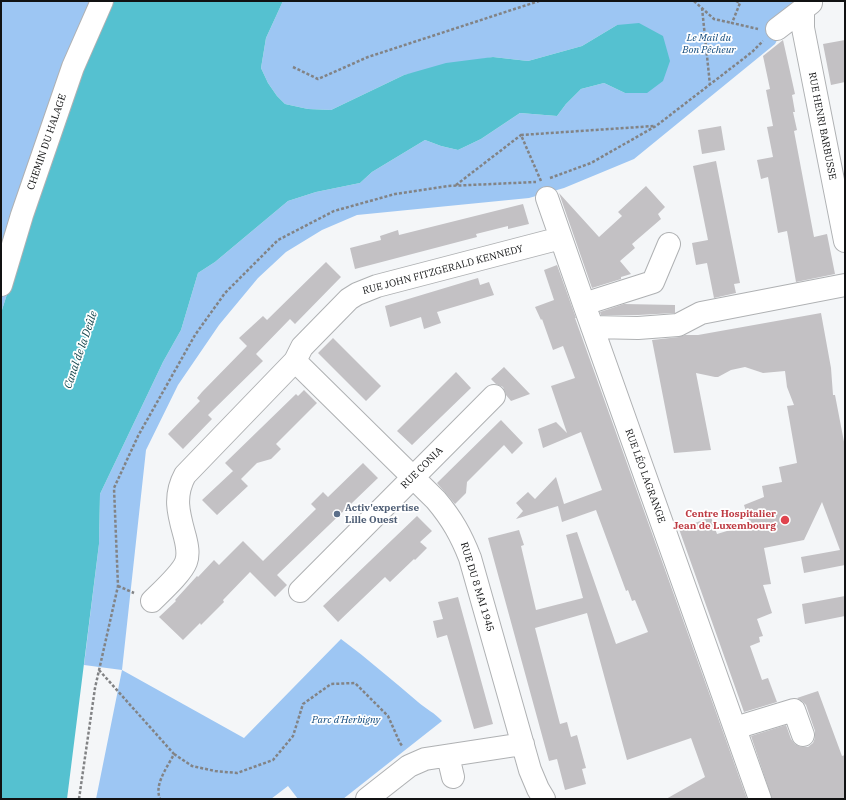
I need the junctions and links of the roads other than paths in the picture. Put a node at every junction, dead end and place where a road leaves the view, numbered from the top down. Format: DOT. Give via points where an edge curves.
graph roads {
  1 [pos="102,1"];
  2 [pos="808,5"];
  3 [pos="768,29"];
  4 [pos="837,162"];
  5 [pos="544,190"];
  6 [pos="561,238"];
  7 [pos="845,241"];
  8 [pos="669,244"];
  9 [pos="845,284"];
  10 [pos="1,286"];
  11 [pos="584,304"];
  12 [pos="592,327"];
  13 [pos="295,361"];
  14 [pos="494,396"];
  15 [pos="413,477"];
  16 [pos="300,591"];
  17 [pos="152,601"];
  18 [pos="735,728"];
  19 [pos="803,735"];
  20 [pos="523,744"];
  21 [pos="448,756"];
  22 [pos="453,777"];
  23 [pos="367,799"];
  24 [pos="544,799"];
  25 [pos="760,799"];
  1 -- 10 [label="street, CHEMIN DU HALAGE" via="73,68 22,215"];
  2 -- 3 [label="street"];
  2 -- 4 [label="street, RUE HENRI BARBUSSE" via="803,28"];
  4 -- 7 [label="street, RUE HENRI BARBUSSE"];
  5 -- 6 [label="street, RUE LÉO LAGRANGE"];
  6 -- 11 [label="street, RUE LÉO LAGRANGE"];
  6 -- 13 [label="street, RUE JOHN FITZGERALD KENNEDY" via="361,292 349,299 302,347"];
  8 -- 11 [label="street" via="653,282"];
  9 -- 12 [label="street" via="701,313 678,325 638,328"];
  11 -- 12 [label="street, RUE LÉO LAGRANGE"];
  12 -- 18 [label="street, RUE LÉO LAGRANGE"];
  13 -- 15 [label="street, RUE DU 8 MAI 1945"];
  13 -- 17 [label="street, RUE JOHN FITZGERALD KENNEDY" via="185,475 177,494 187,548 186,561 183,568"];
  14 -- 15 [label="street, RUE CONIA"];
  15 -- 16 [label="street, RUE CONIA"];
  15 -- 20 [label="street, RUE DU 8 MAI 1945" via="454,523 465,545"];
  18 -- 19 [label="street" via="794,710"];
  18 -- 25 [label="street, RUE LÉO LAGRANGE"];
  20 -- 21 [label="street"];
  20 -- 24 [label="street, RUE DU 8 MAI 1945" via="533,779"];
  21 -- 22 [label="street"];
  21 -- 23 [label="street" via="416,762"];
}
